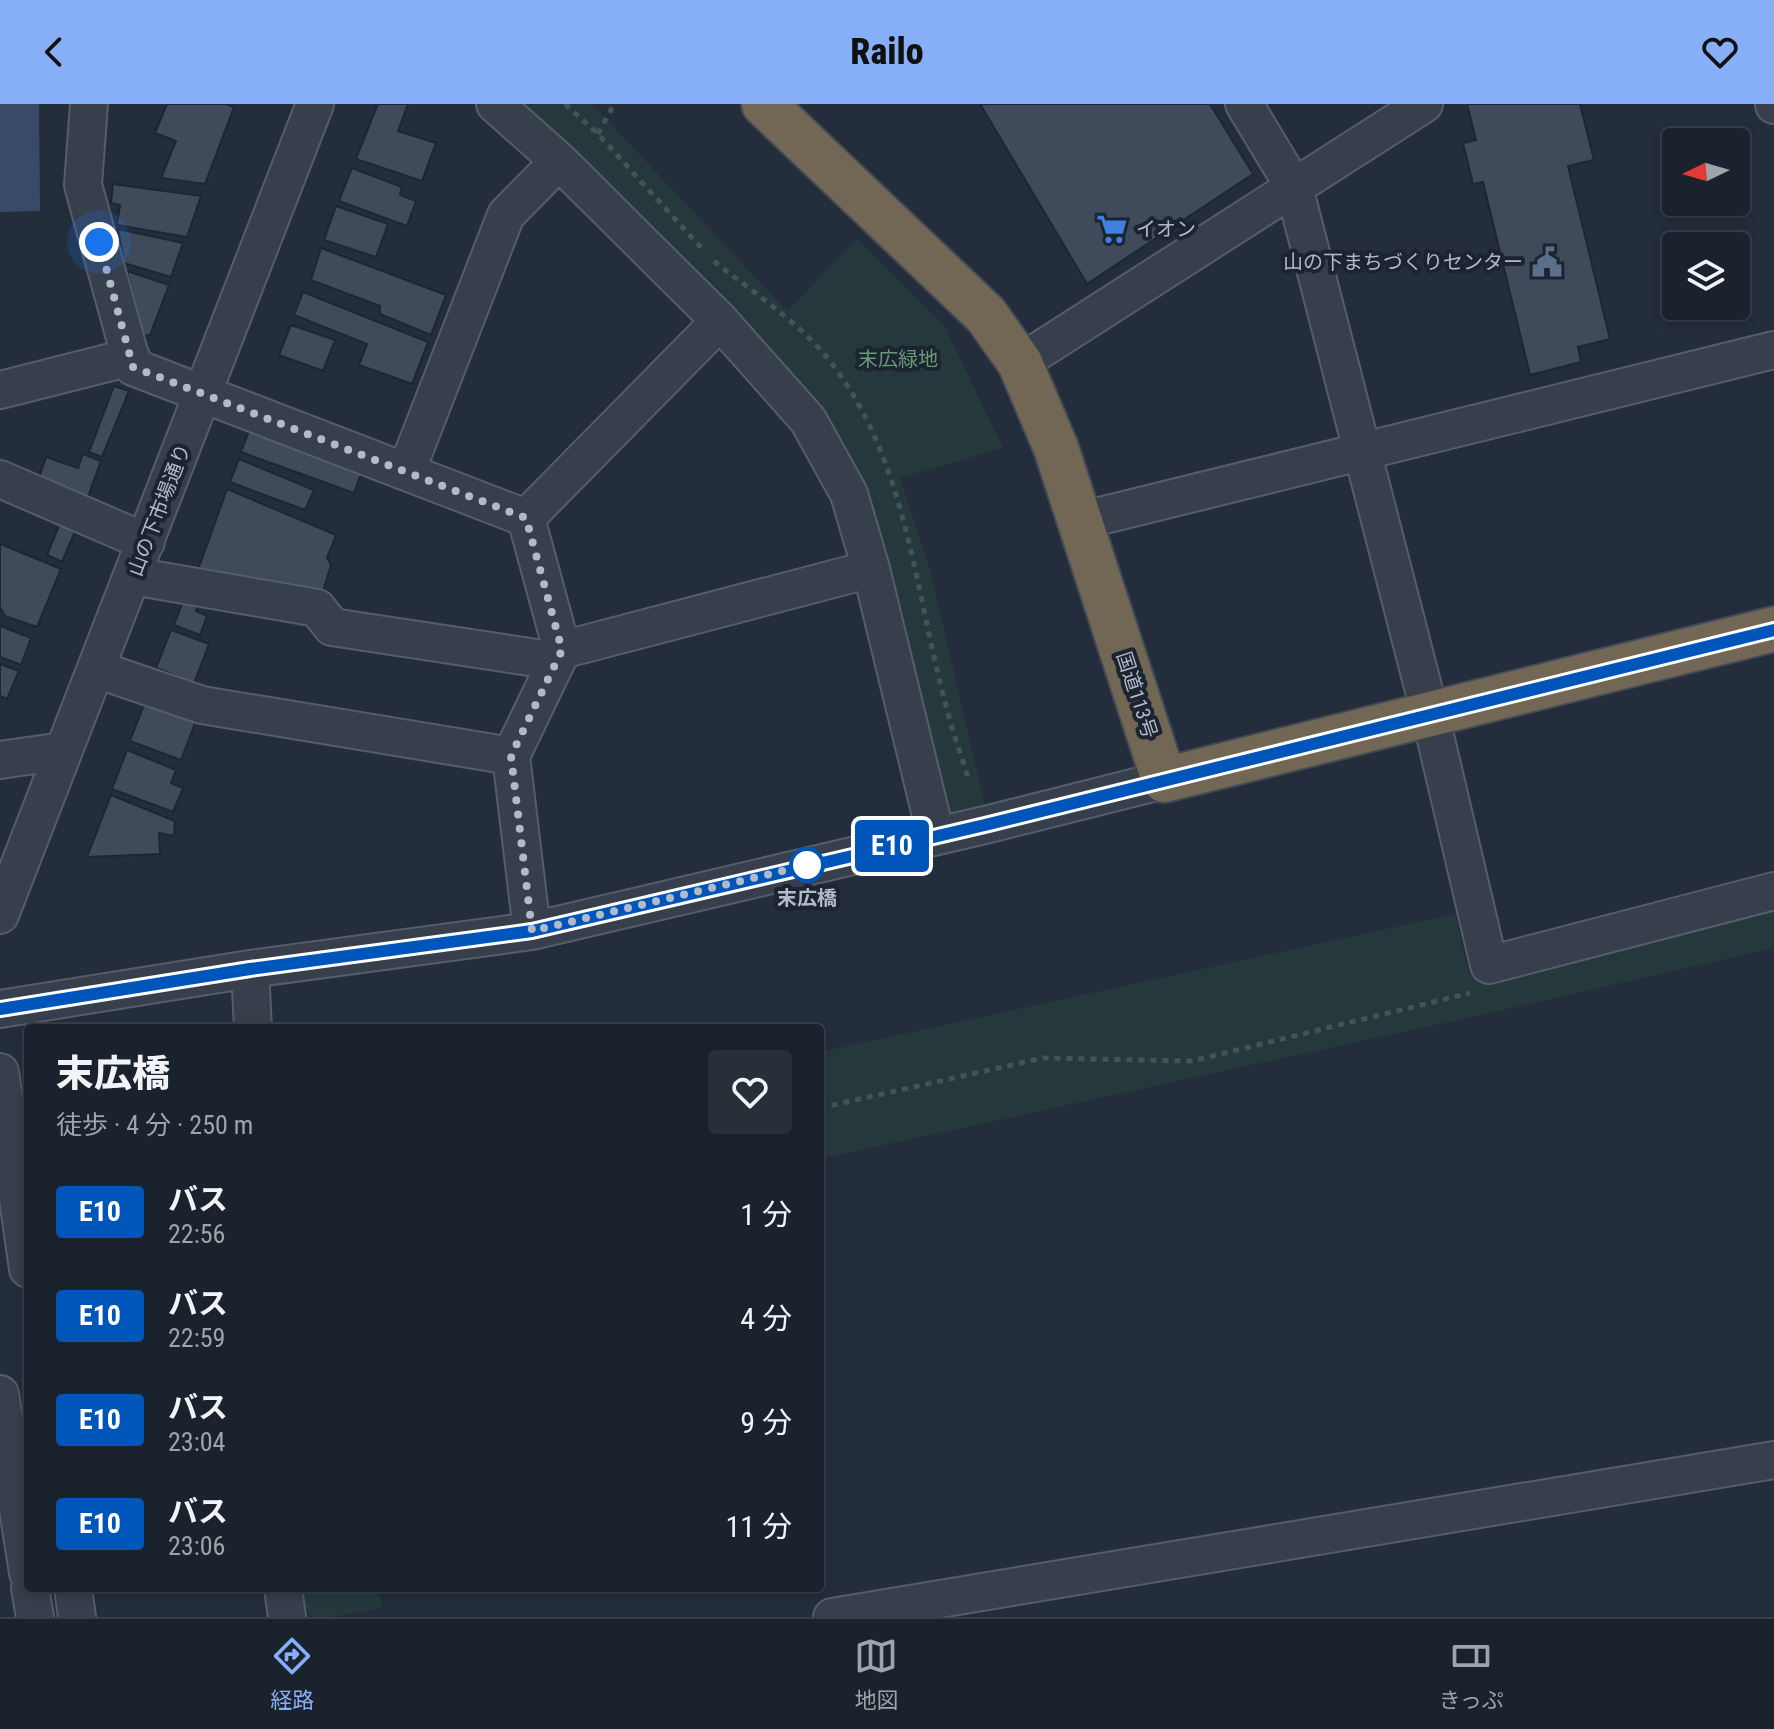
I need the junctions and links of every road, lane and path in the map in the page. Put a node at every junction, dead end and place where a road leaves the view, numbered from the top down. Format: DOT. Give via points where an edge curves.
graph roads {
  1 [pos="89,104"];
  2 [pos="315,104"];
  3 [pos="495,104"];
  4 [pos="614,104"];
  5 [pos="764,104"];
  6 [pos="1244,104"];
  7 [pos="1424,104"];
  8 [pos="598,134"];
  9 [pos="559,161"];
  10 [pos="1294,187"];
  11 [pos="720,321"];
  12 [pos="1774,350"];
  13 [pos="131,357"];
  14 [pos="1020,363"];
  15 [pos="0,390"];
  16 [pos="204,395"];
  17 [pos="1361,451"];
  18 [pos="406,472"];
  19 [pos="0,479"];
  20 [pos="526,518"];
  21 [pos="1080,521"];
  22 [pos="146,542"];
  23 [pos="871,569"];
  24 [pos="133,576"];
  25 [pos="1774,629"];
  26 [pos="559,655"];
  27 [pos="96,669"];
  28 [pos="1430,714"];
  29 [pos="63,751"];
  30 [pos="511,756"];
  31 [pos="0,760"];
  32 [pos="1164,780"];
  33 [pos="936,836"];
  34 [pos="1774,891"];
  35 [pos="0,915"];
  36 [pos="532,931"];
  37 [pos="250,969"];
  38 [pos="1483,990"];
  39 [pos="0,1009"];
  40 [pos="253,1024"];
  41 [pos="0,1072"];
  42 [pos="824,1107"];
  43 [pos="24,1241"];
  44 [pos="0,1394"];
  45 [pos="1774,1460"];
  46 [pos="24,1547"];
  47 [pos="31,1592"];
  48 [pos="74,1592"];
  49 [pos="284,1592"];
  50 [pos="838,1616"];
  51 [pos="35,1617"];
  52 [pos="77,1617"];
  53 [pos="287,1617"];
  54 [pos="832,1617"];
  1 -- 13 [label="street" via="83,185"];
  2 -- 16 [label="street, 山の下市場通り"];
  3 -- 9 [label="street"];
  4 -- 8 [label="path"];
  5 -- 14 [label="highway, 国道113号" via="986,315"];
  6 -- 10 [label="street"];
  7 -- 10 [label="street"];
  9 -- 11 [label="street"];
  9 -- 18 [label="street" via="506,215"];
  10 -- 14 [label="street"];
  10 -- 17 [label="street"];
  11 -- 20 [label="street"];
  11 -- 23 [label="street" via="808,420 849,494"];
  12 -- 17 [label="street"];
  13 -- 15 [label="street"];
  13 -- 16 [label="street" via="133,367"];
  14 -- 21 [label="highway, 国道113号"];
  16 -- 18 [label="street"];
  16 -- 22 [label="street, 山の下市場通り"];
  17 -- 21 [label="street"];
  17 -- 28 [label="street"];
  18 -- 20 [label="street"];
  19 -- 22 [label="street"];
  20 -- 26 [label="street"];
  21 -- 32 [label="highway, 国道113号"];
  22 -- 24 [label="street, 山の下市場通り"];
  23 -- 26 [label="street"];
  23 -- 33 [label="street"];
  24 -- 26 [label="street" via="317,608 332,627"];
  24 -- 27 [label="street, 山の下市場通り"];
  25 -- 28 [label="highway"];
  26 -- 30 [label="street"];
  27 -- 29 [label="street, 山の下市場通り"];
  27 -- 30 [label="street" via="202,705"];
  28 -- 32 [label="highway"];
  28 -- 34 [label="street" via="1489,965"];
  29 -- 31 [label="street"];
  29 -- 35 [label="street, 山の下市場通り"];
  30 -- 36 [label="street"];
  32 -- 33 [label="street"];
  33 -- 36 [label="street"];
  36 -- 37 [label="street"];
  37 -- 39 [label="street"];
  37 -- 40 [label="street"];
  38 -- 42 [label="path" via="1192,1061 1043,1058"];
  41 -- 43 [label="street"];
  44 -- 46 [label="street"];
  45 -- 50 [label="street"];
  47 -- 51 [label="street"];
  48 -- 52 [label="street"];
  49 -- 53 [label="street"];
  50 -- 54 [label="street"];
}
